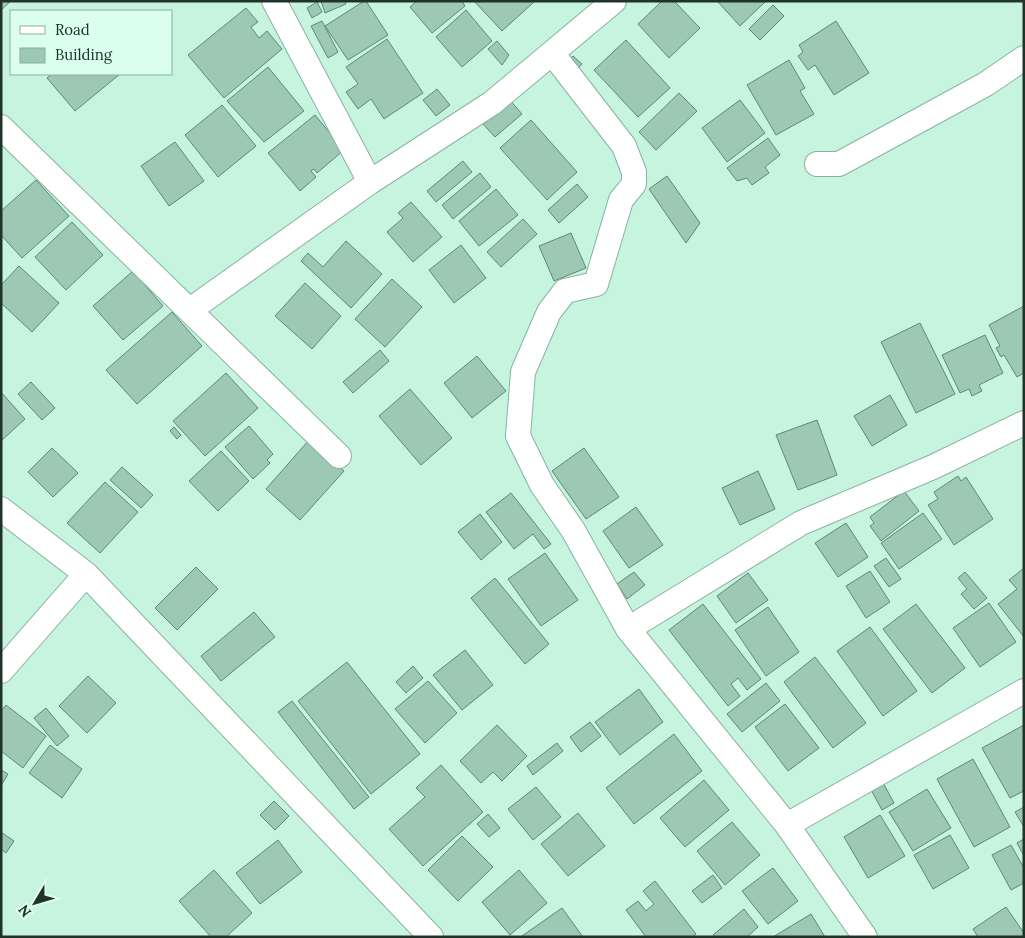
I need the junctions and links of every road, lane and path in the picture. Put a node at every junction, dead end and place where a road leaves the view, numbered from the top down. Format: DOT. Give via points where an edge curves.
graph roads {
  1 [pos="274,1"];
  2 [pos="614,1"];
  3 [pos="552,53"];
  4 [pos="1024,58"];
  5 [pos="1,127"];
  6 [pos="817,164"];
  7 [pos="370,182"];
  8 [pos="190,310"];
  9 [pos="1024,422"];
  10 [pos="339,456"];
  11 [pos="1,509"];
  12 [pos="86,574"];
  13 [pos="628,629"];
  14 [pos="1,671"];
  15 [pos="1024,691"];
  16 [pos="787,825"];
  17 [pos="431,937"];
  18 [pos="865,937"];
  1 -- 7 [label="street"];
  2 -- 3 [label="street"];
  3 -- 7 [label="street" via="492,103"];
  3 -- 13 [label="street" via="624,146 634,172 634,184 621,200 596,284 565,291 549,312 523,372 518,436 542,485 573,530"];
  4 -- 6 [label="street" via="986,84 839,164"];
  5 -- 8 [label="street"];
  7 -- 8 [label="street"];
  8 -- 10 [label="street"];
  9 -- 13 [label="street" via="933,467 801,523"];
  11 -- 12 [label="street"];
  12 -- 14 [label="street"];
  12 -- 17 [label="street"];
  13 -- 16 [label="street"];
  15 -- 16 [label="street"];
  16 -- 18 [label="street"];
}
